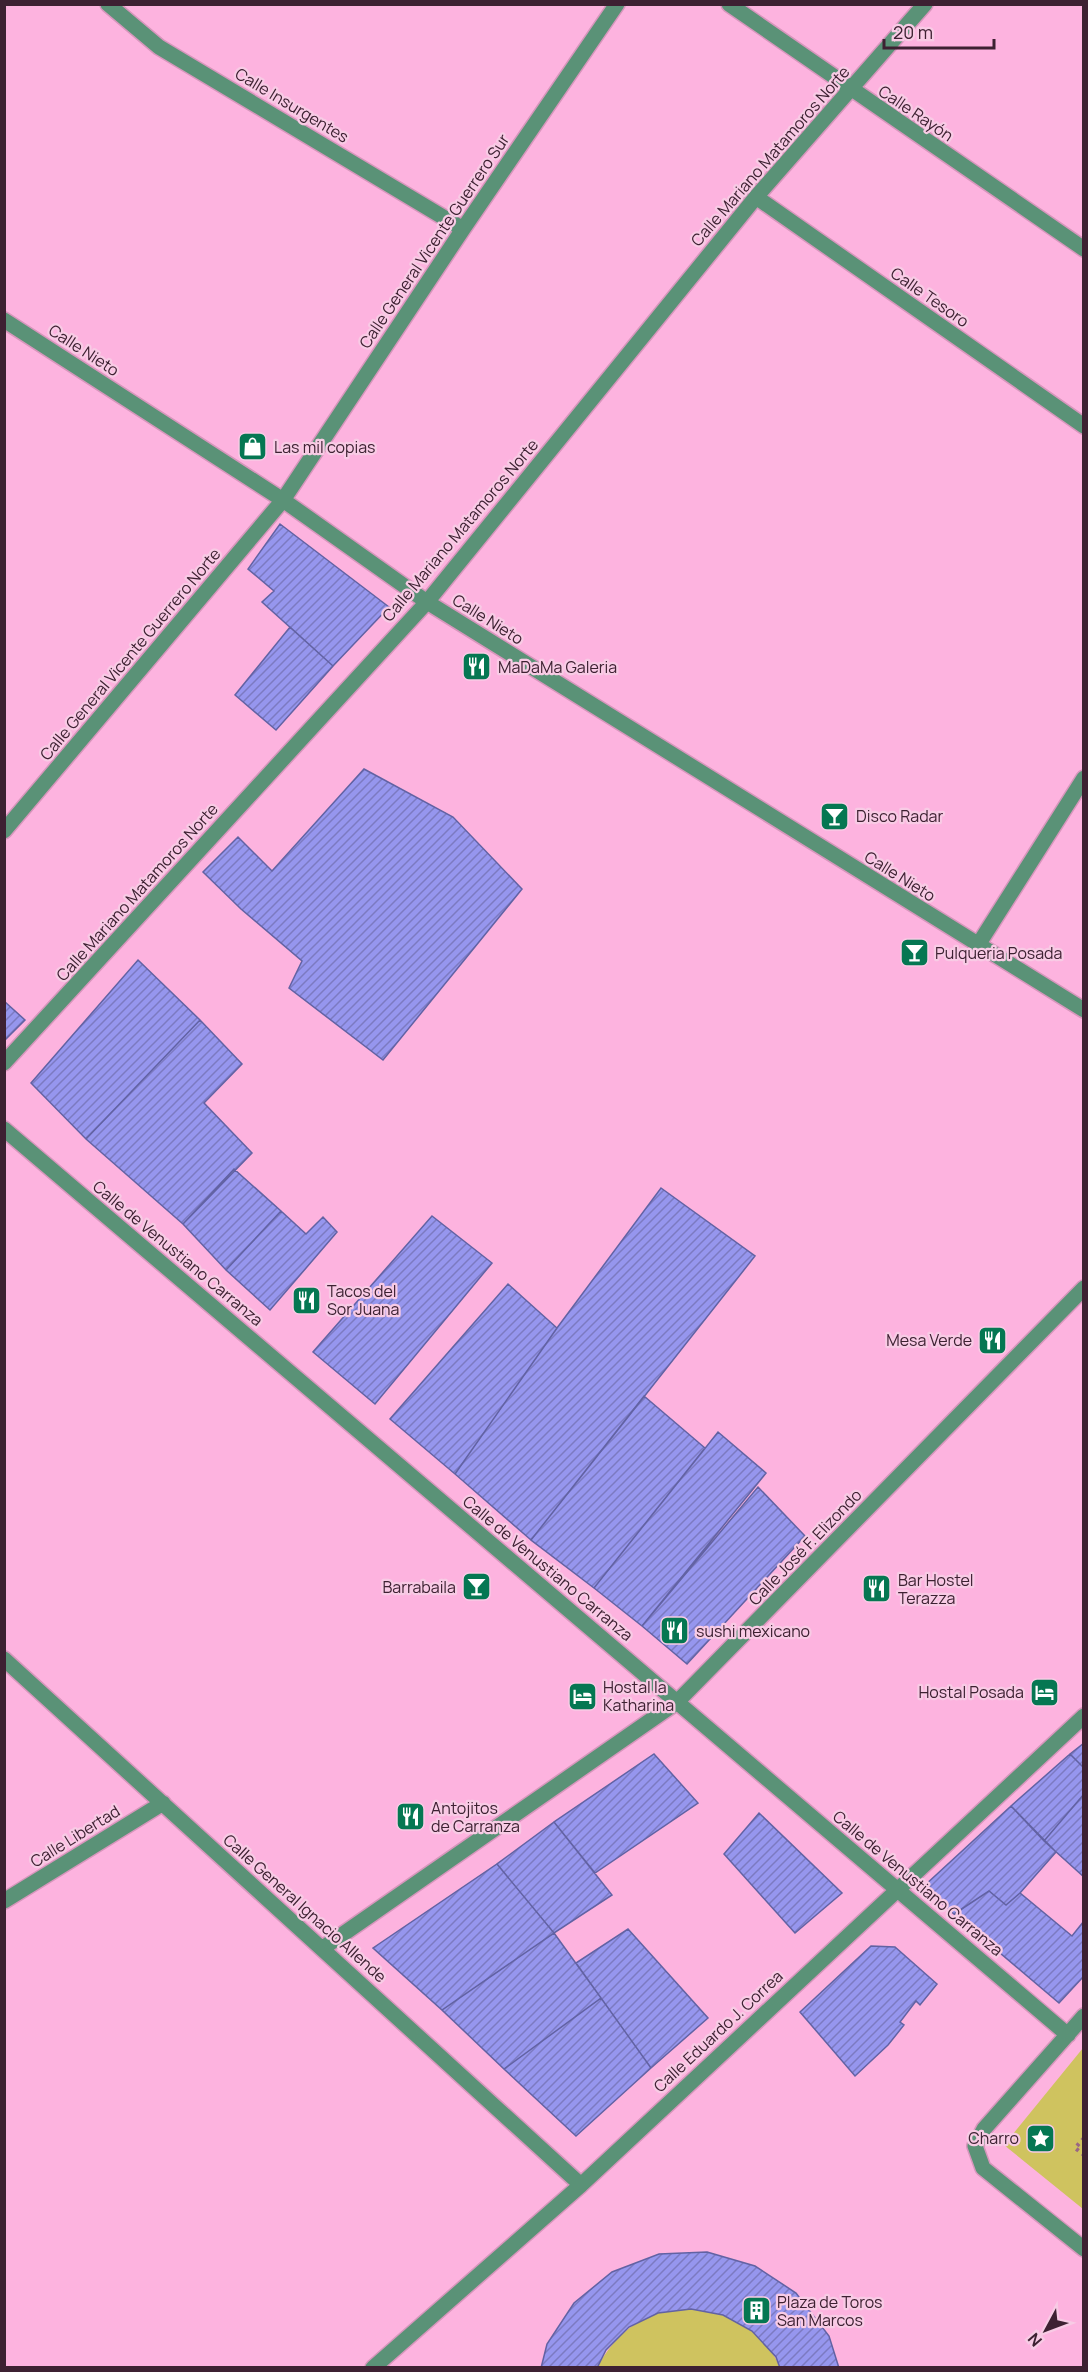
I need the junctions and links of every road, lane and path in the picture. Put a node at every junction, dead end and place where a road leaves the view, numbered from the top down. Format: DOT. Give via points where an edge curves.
graph roads {
  1 [pos="108,4"];
  2 [pos="617,4"];
  3 [pos="729,4"];
  4 [pos="925,4"];
  5 [pos="852,89"];
  6 [pos="756,197"];
  7 [pos="463,229"];
  8 [pos="1083,249"];
  9 [pos="4,320"];
  10 [pos="1083,426"];
  11 [pos="283,500"];
  12 [pos="427,602"];
  13 [pos="1083,778"];
  14 [pos="4,831"];
  15 [pos="978,945"];
  16 [pos="1083,1010"];
  17 [pos="4,1063"];
  18 [pos="4,1129"];
  19 [pos="1083,1288"];
  20 [pos="4,1659"];
  21 [pos="677,1702"];
  22 [pos="1083,1716"];
  23 [pos="164,1803"];
  24 [pos="896,1888"];
  25 [pos="4,1901"];
  26 [pos="323,1948"];
  27 [pos="1083,2016"];
  28 [pos="1068,2034"];
  29 [pos="1083,2138"];
  30 [pos="1083,2153"];
  31 [pos="581,2185"];
  32 [pos="1083,2249"];
  33 [pos="373,2367"];
  1 -- 7 [label="street, Calle Insurgentes" via="159,47"];
  2 -- 7 [label="street, Calle General Vicente Guerrero Sur"];
  3 -- 5 [label="street, Calle Rayón"];
  4 -- 5 [label="street, Calle Mariano Matamoros Norte"];
  5 -- 6 [label="street, Calle Mariano Matamoros Norte"];
  5 -- 8 [label="street, Calle Rayón"];
  6 -- 10 [label="street, Calle Tesoro"];
  6 -- 12 [label="street, Calle Mariano Matamoros Norte"];
  7 -- 11 [label="street, Calle General Vicente Guerrero Sur"];
  9 -- 11 [label="street, Calle Nieto"];
  11 -- 12 [label="street, Calle Nieto"];
  11 -- 14 [label="street, Calle General Vicente Guerrero Norte"];
  12 -- 15 [label="street, Calle Nieto"];
  12 -- 17 [label="street, Calle Mariano Matamoros Norte"];
  13 -- 15 [label="street"];
  15 -- 16 [label="street, Calle Nieto"];
  18 -- 21 [label="street, Calle de Venustiano Carranza"];
  19 -- 21 [label="street, Calle José F. Elizondo"];
  20 -- 23 [label="street, Calle General Ignacio Allende"];
  21 -- 24 [label="street, Calle de Venustiano Carranza"];
  21 -- 26 [label="street, Calle José F. Elizondo"];
  22 -- 24 [label="street, Calle Eduardo J. Correa"];
  23 -- 25 [label="street, Calle Libertad"];
  23 -- 26 [label="street, Calle General Ignacio Allende"];
  24 -- 28 [label="street, Calle de Venustiano Carranza"];
  24 -- 31 [label="street, Calle Eduardo J. Correa"];
  26 -- 31 [label="street, Calle General Ignacio Allende"];
  27 -- 28 [label="street"];
  28 -- 32 [label="street" via="984,2129 975,2146 983,2168"];
  29 -- 30 [label="path" via="1075,2148"];
  31 -- 33 [label="street, Calle Eduardo J. Correa"];
}
